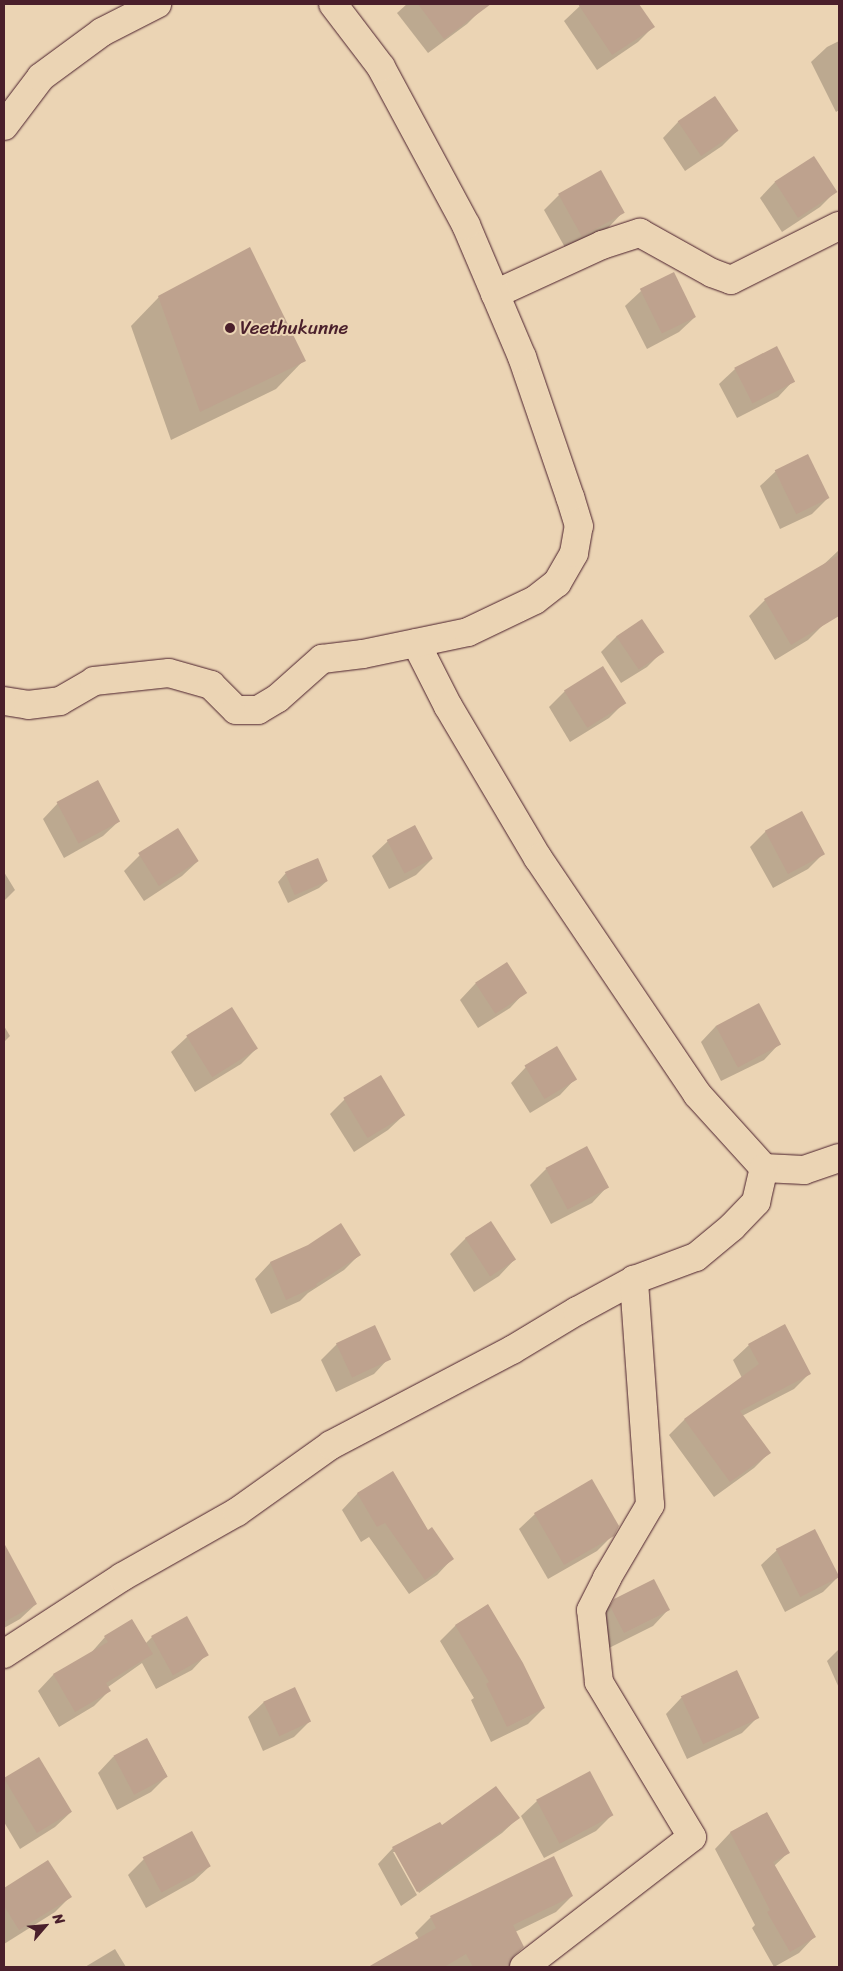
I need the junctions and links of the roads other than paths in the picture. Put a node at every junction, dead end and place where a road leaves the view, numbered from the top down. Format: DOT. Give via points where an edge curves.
graph roads {
  1 [pos="157,4"];
  2 [pos="333,4"];
  3 [pos="4,126"];
  4 [pos="839,226"];
  5 [pos="495,294"];
  6 [pos="416,643"];
  7 [pos="4,701"];
  8 [pos="839,1158"];
  9 [pos="764,1168"];
  10 [pos="634,1280"];
  11 [pos="4,1654"];
  12 [pos="524,1967"];
  1 -- 3 [label="street" via="102,32 41,77"];
  2 -- 5 [label="street" via="381,67 466,225"];
  4 -- 5 [label="street" via="731,280 640,233 602,245"];
  5 -- 6 [label="street" via="522,357 579,526 574,553 557,583 535,600 468,632"];
  6 -- 7 [label="street" via="322,659 278,698 258,710 236,710 211,685 169,673 94,681 60,700 28,704"];
  6 -- 9 [label="street" via="448,706 538,858 697,1094"];
  8 -- 9 [label="street" via="804,1170"];
  9 -- 10 [label="street" via="756,1202 732,1227 696,1257"];
  10 -- 11 [label="street" via="512,1350 331,1445 237,1512 122,1577"];
  10 -- 12 [label="street" via="650,1506 591,1610 599,1682 692,1837"];
}
